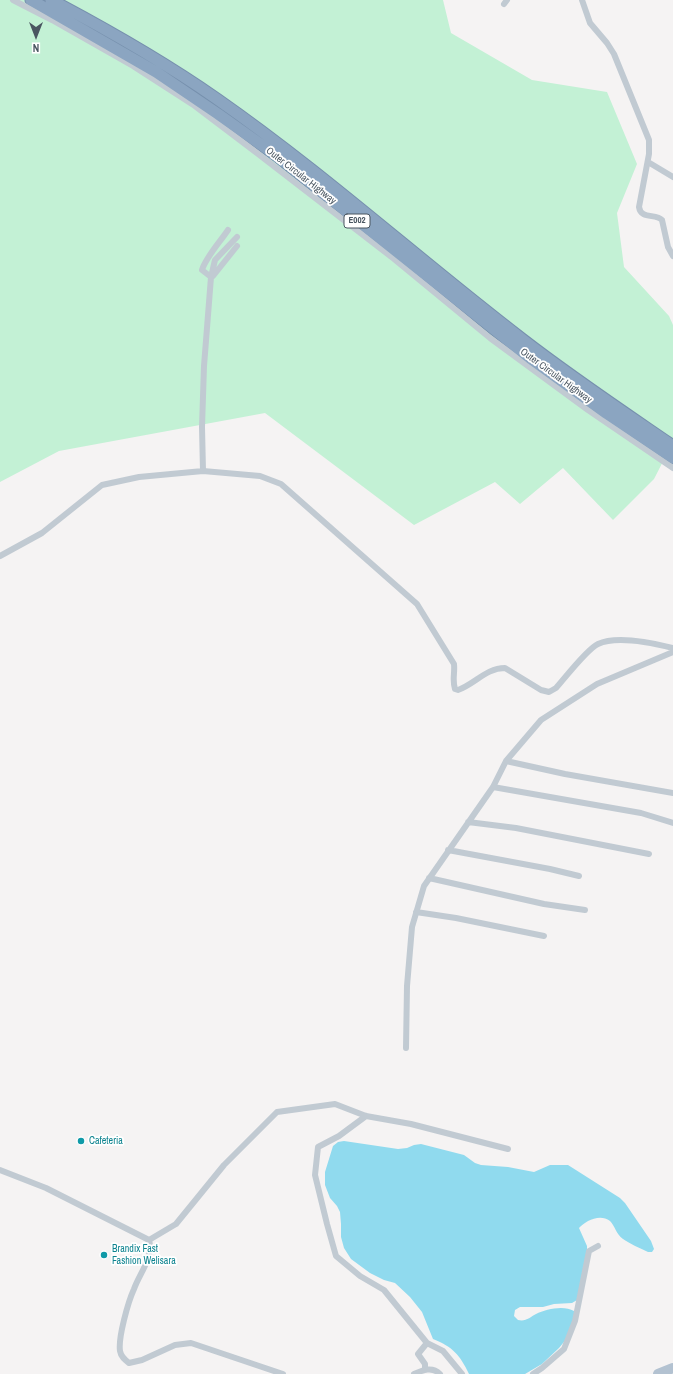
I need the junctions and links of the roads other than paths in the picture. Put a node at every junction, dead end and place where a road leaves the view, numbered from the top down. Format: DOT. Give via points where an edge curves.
graph roads {
  1 [pos="13,0"];
  2 [pos="31,0"];
  3 [pos="51,0"];
  4 [pos="582,0"];
  5 [pos="648,162"];
  6 [pos="673,177"];
  7 [pos="228,230"];
  8 [pos="238,237"];
  9 [pos="237,246"];
  10 [pos="673,256"];
  11 [pos="212,277"];
  12 [pos="673,446"];
  13 [pos="673,458"];
  14 [pos="673,468"];
  15 [pos="203,471"];
  16 [pos="0,556"];
  17 [pos="673,648"];
  18 [pos="673,652"];
  19 [pos="506,761"];
  20 [pos="493,787"];
  21 [pos="673,793"];
  22 [pos="468,822"];
  23 [pos="673,823"];
  24 [pos="448,850"];
  25 [pos="650,854"];
  26 [pos="579,876"];
  27 [pos="429,878"];
  28 [pos="584,910"];
  29 [pos="416,912"];
  30 [pos="544,936"];
  31 [pos="406,1048"];
  32 [pos="366,1116"];
  33 [pos="508,1149"];
  34 [pos="0,1170"];
  35 [pos="149,1240"];
  36 [pos="598,1246"];
  37 [pos="427,1343"];
  38 [pos="673,1368"];
  39 [pos="425,1370"];
  40 [pos="283,1374"];
  41 [pos="414,1374"];
  42 [pos="440,1374"];
  43 [pos="462,1374"];
  44 [pos="533,1374"];
  45 [pos="658,1374"];
  1 -- 14 [label="street" via="132,66 195,106 394,259 490,338"];
  2 -- 13 [label="highway, Outer Circular Highway / E002" via="156,72 277,156 530,358"];
  3 -- 12 [label="highway, Outer Circular Highway / E002" via="98,25 216,98 343,194 522,339"];
  4 -- 5 [label="street" via="590,23 614,54 646,132 650,147"];
  5 -- 6 [label="street"];
  5 -- 10 [label="street" via="640,212 662,220 668,247"];
  7 -- 11 [label="street" via="205,261 202,270"];
  8 -- 11 [label="street" via="215,260"];
  9 -- 11 [label="street"];
  11 -- 15 [label="street" via="204,374"];
  15 -- 16 [label="street" via="138,477 102,485 42,533"];
  15 -- 17 [label="street" via="260,476 281,484 417,604 454,664 455,689 458,690 491,670 505,668 548,692 556,688 597,644 608,641 648,641"];
  18 -- 19 [label="street" via="598,684 541,720"];
  19 -- 20 [label="street"];
  19 -- 21 [label="street"];
  20 -- 22 [label="street"];
  20 -- 23 [label="street" via="641,813"];
  22 -- 24 [label="street"];
  22 -- 25 [label="street" via="516,828"];
  24 -- 26 [label="street"];
  24 -- 27 [label="street"];
  27 -- 28 [label="street"];
  27 -- 29 [label="street"];
  29 -- 30 [label="street"];
  29 -- 31 [label="street" via="412,927 407,986"];
  32 -- 33 [label="street" via="411,1124"];
  32 -- 35 [label="street" via="335,1104 277,1112 224,1165 176,1224"];
  32 -- 37 [label="street" via="340,1136 318,1147 315,1175 327,1224 336,1256 360,1276 384,1290"];
  34 -- 35 [label="street" via="46,1188"];
  35 -- 40 [label="street" via="150,1253 133,1289 123,1326 120,1351 123,1359 129,1363 142,1360 175,1345 191,1343"];
  36 -- 44 [label="street" via="589,1251 575,1321 564,1349"];
  37 -- 39 [label="street" via="418,1354 425,1364"];
  37 -- 43 [label="street" via="443,1351"];
  38 -- 45 [label="main road"];
  39 -- 41 [label="street"];
  39 -- 42 [label="street" via="431,1369"];
}
